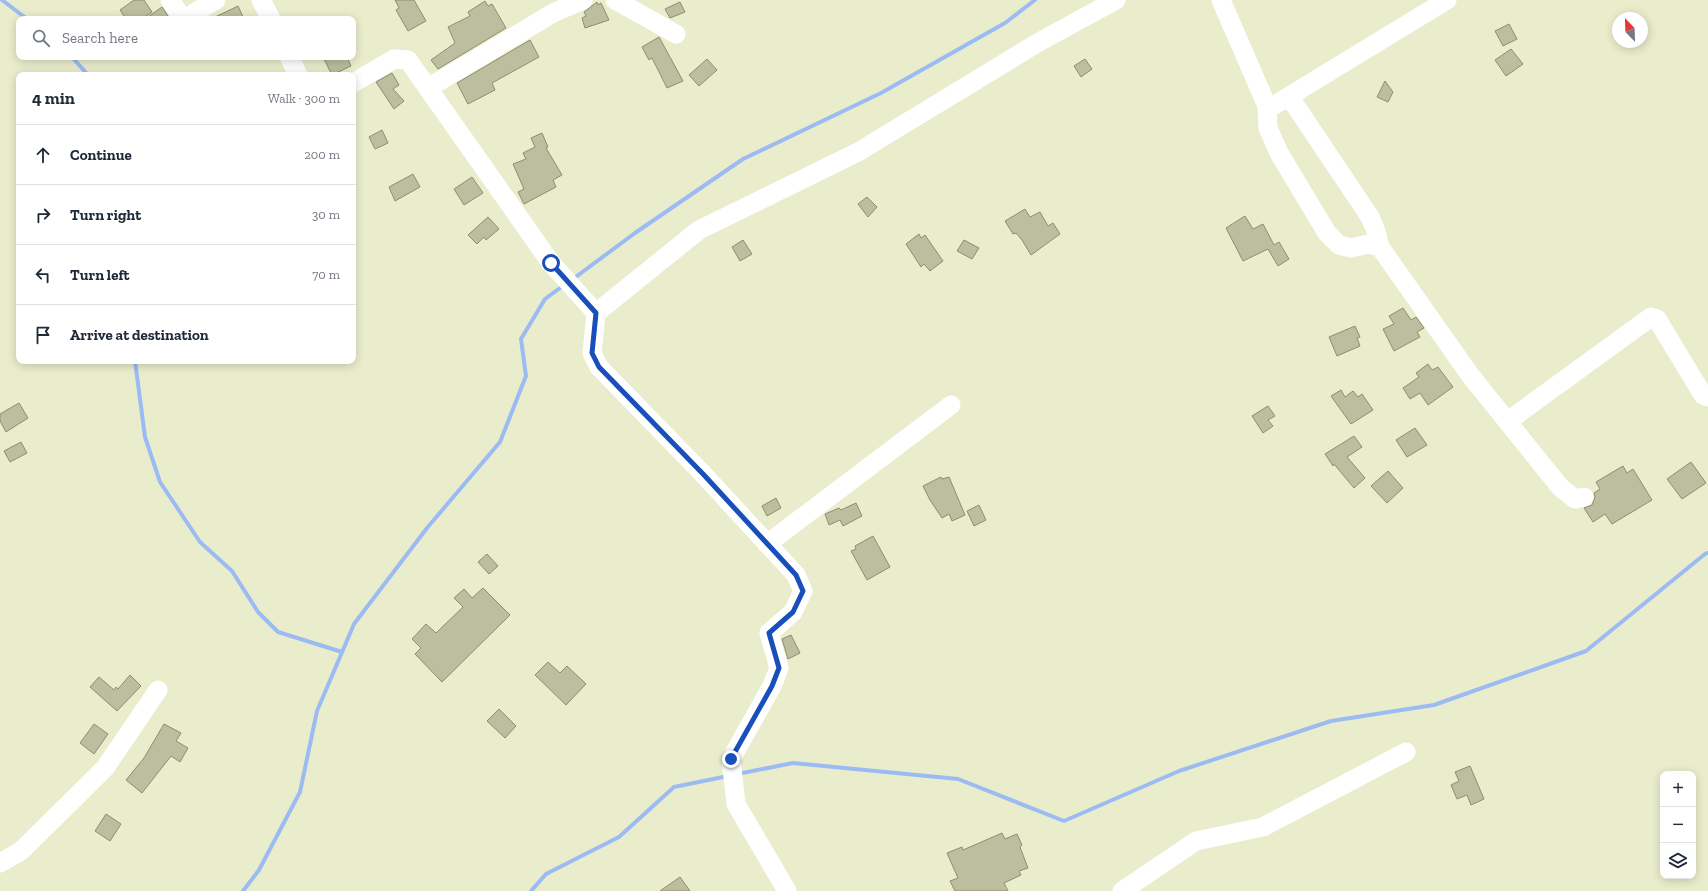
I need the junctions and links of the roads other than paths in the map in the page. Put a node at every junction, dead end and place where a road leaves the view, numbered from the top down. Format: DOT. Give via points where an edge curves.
graph roads {
  1 [pos="170,0"];
  2 [pos="216,0"];
  3 [pos="261,0"];
  4 [pos="583,0"];
  5 [pos="615,0"];
  6 [pos="1116,0"];
  7 [pos="1221,0"];
  8 [pos="1447,0"];
  9 [pos="181,16"];
  10 [pos="188,16"];
  11 [pos="269,16"];
  12 [pos="676,34"];
  13 [pos="291,60"];
  14 [pos="297,72"];
  15 [pos="356,81"];
  16 [pos="428,88"];
  17 [pos="1287,98"];
  18 [pos="1267,106"];
  19 [pos="1380,247"];
  20 [pos="590,307"];
  21 [pos="1708,397"];
  22 [pos="951,405"];
  23 [pos="1508,421"];
  24 [pos="1584,497"];
  25 [pos="767,544"];
  26 [pos="158,690"];
  27 [pos="1406,752"];
  28 [pos="0,863"];
  29 [pos="787,891"];
  30 [pos="1122,891"];
  1 -- 9 [label="street"];
  2 -- 10 [label="street"];
  3 -- 11 [label="street"];
  4 -- 16 [label="street" via="553,13"];
  5 -- 12 [label="street"];
  6 -- 20 [label="street" via="1039,42 858,152 699,230"];
  7 -- 18 [label="street"];
  8 -- 17 [label="street"];
  13 -- 14 [label="street"];
  15 -- 16 [label="street" via="394,59 408,60"];
  16 -- 20 [label="street" via="551,263"];
  17 -- 18 [label="street" via="1273,106"];
  17 -- 19 [label="street" via="1295,105 1370,217"];
  18 -- 19 [label="street" via="1268,128 1279,153 1328,233 1339,245 1350,248 1368,244"];
  19 -- 23 [label="street" via="1470,376"];
  20 -- 25 [label="street" via="592,353 599,367"];
  21 -- 23 [label="street" via="1703,395 1657,319 1650,318"];
  22 -- 25 [label="street"];
  23 -- 24 [label="street" via="1560,487 1575,499"];
  25 -- 29 [label="street" via="796,575 803,591 793,612 769,633 779,668 772,686 731,759 736,804"];
  26 -- 28 [label="street" via="105,768 21,851"];
  27 -- 30 [label="street" via="1263,827 1196,841"];
}
